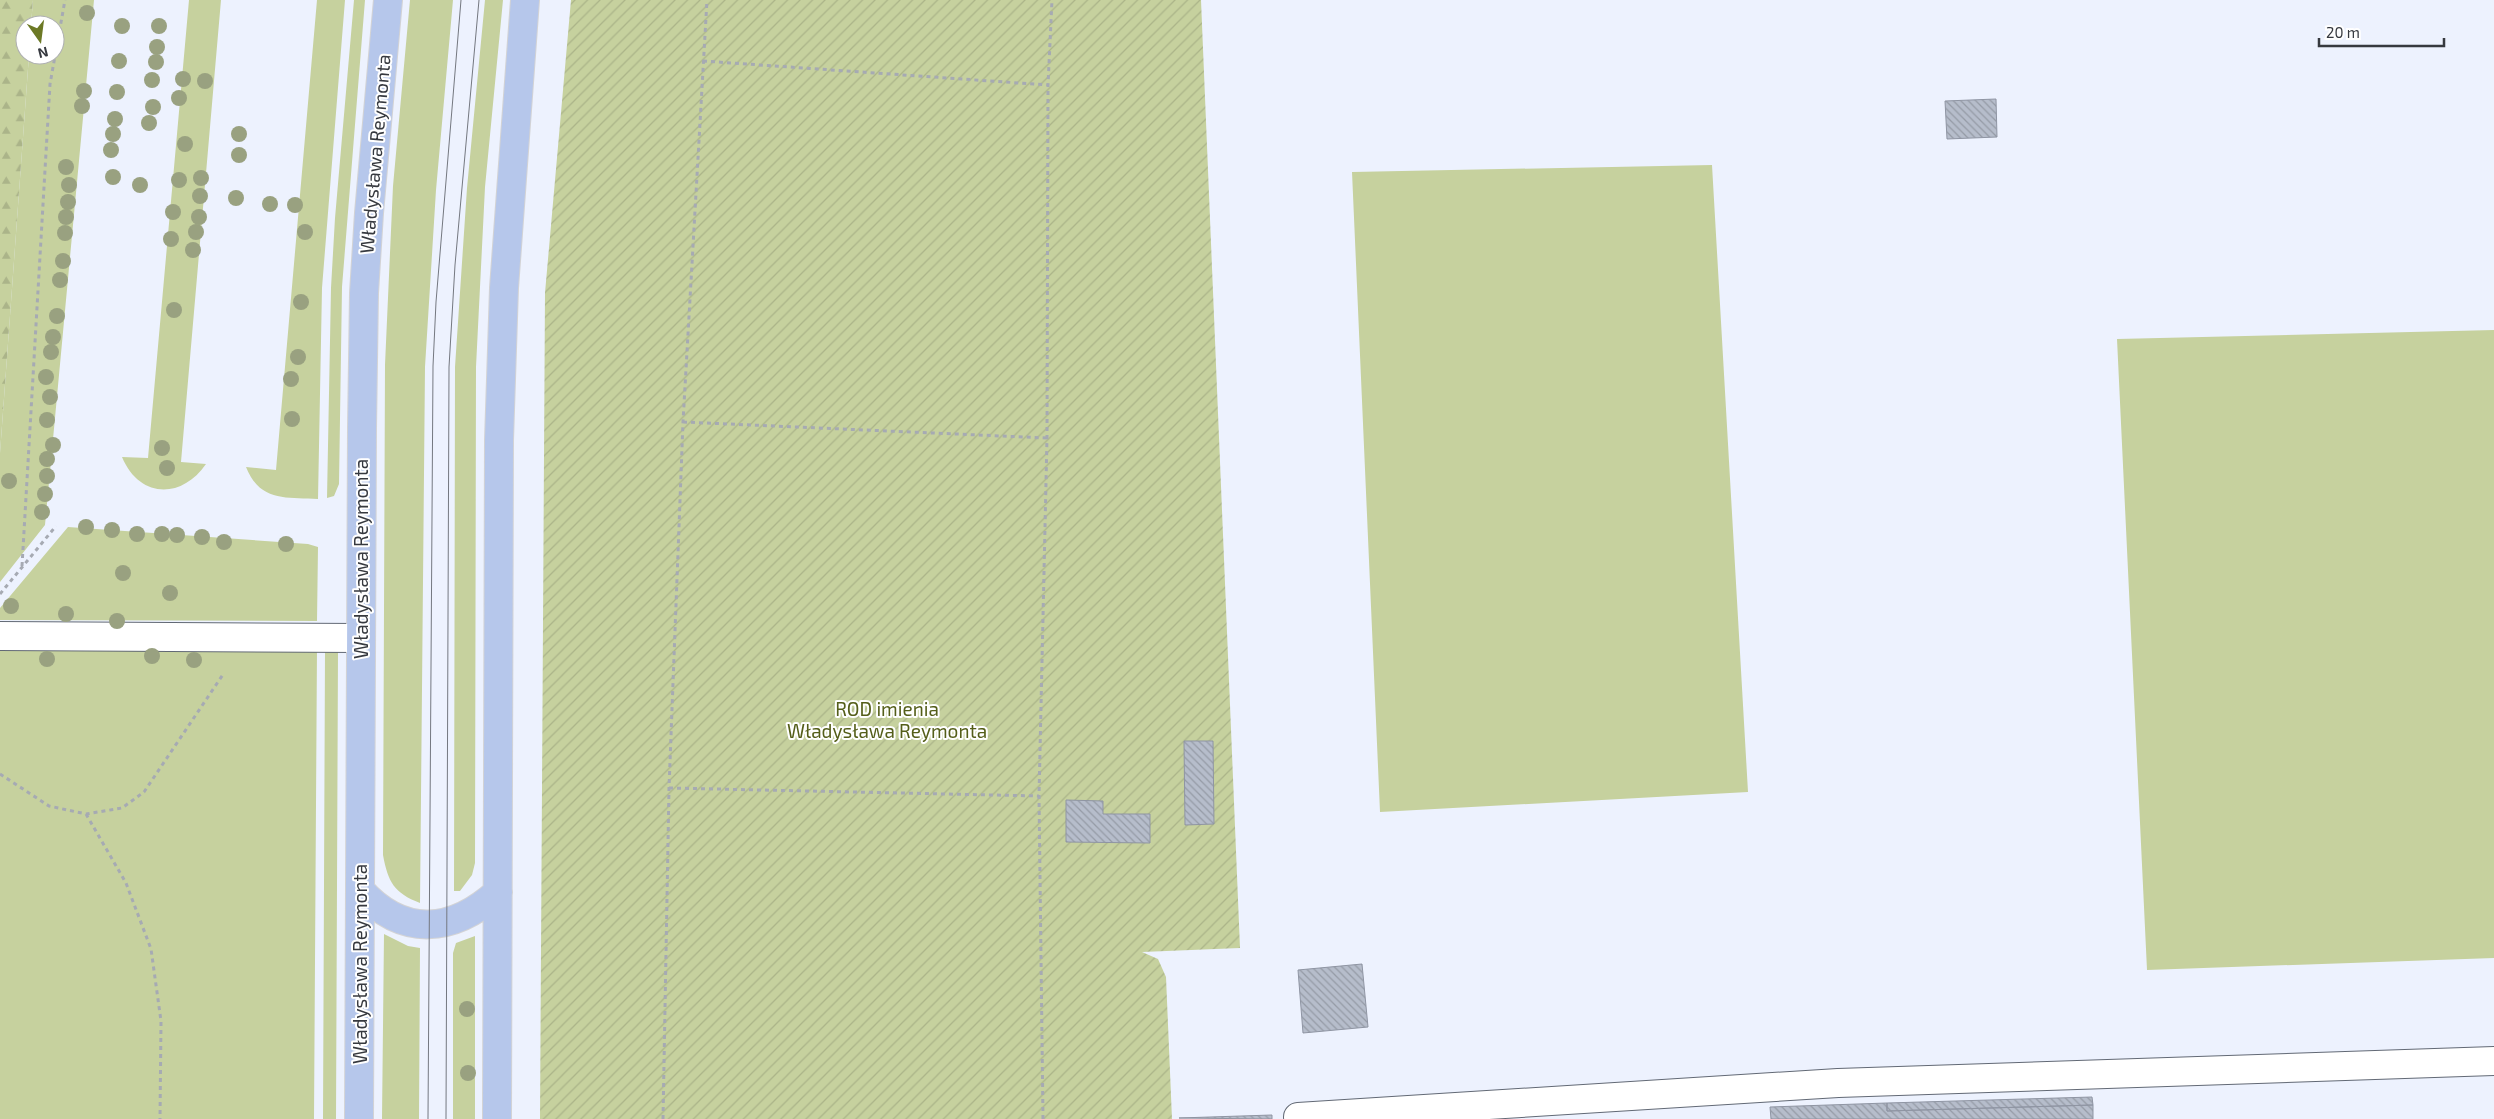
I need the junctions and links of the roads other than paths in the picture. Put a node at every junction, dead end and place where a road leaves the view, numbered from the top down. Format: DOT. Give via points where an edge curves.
graph roads {
  1 [pos="388,0"];
  2 [pos="526,0"];
  3 [pos="0,636"];
  4 [pos="361,638"];
  5 [pos="360,890"];
  6 [pos="498,892"];
  7 [pos="2494,1061"];
  8 [pos="1298,1117"];
  9 [pos="359,1119"];
  10 [pos="496,1119"];
  1 -- 4 [label="main road, Władysława Reymonta" via="364,293"];
  2 -- 6 [label="main road" via="504,288"];
  3 -- 4 [label="street"];
  4 -- 5 [label="main road, Władysława Reymonta"];
  5 -- 6 [label="main road" via="374,905 390,915 429,925 465,917"];
  5 -- 9 [label="main road, Władysława Reymonta"];
  6 -- 10 [label="main road"];
  7 -- 8 [label="street" via="1838,1083"];
}
